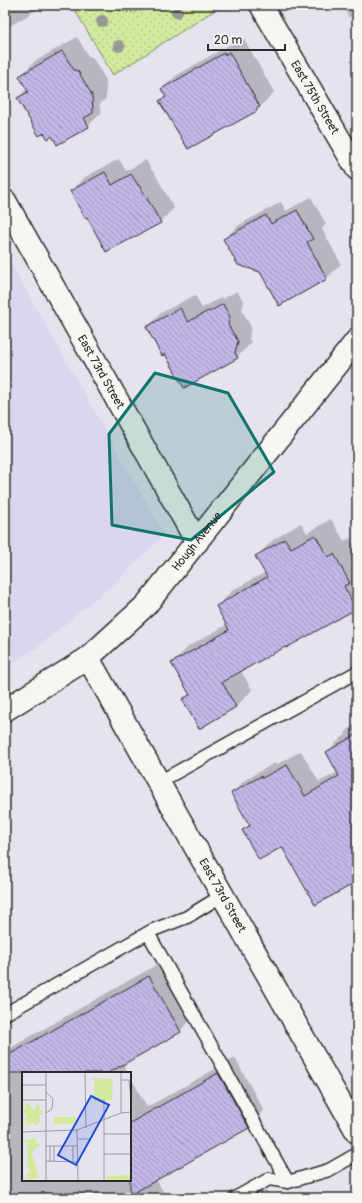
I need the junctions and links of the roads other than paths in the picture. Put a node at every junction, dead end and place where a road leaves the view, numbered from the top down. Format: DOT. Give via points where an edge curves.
graph roads {
  1 [pos="261,5"];
  2 [pos="357,169"];
  3 [pos="5,201"];
  4 [pos="357,340"];
  5 [pos="197,542"];
  6 [pos="88,658"];
  7 [pos="357,672"];
  8 [pos="5,710"];
  9 [pos="159,782"];
  10 [pos="223,896"];
  11 [pos="148,933"];
  12 [pos="5,1014"];
  13 [pos="357,1132"];
  14 [pos="357,1154"];
  15 [pos="288,1182"];
  16 [pos="235,1198"];
  1 -- 2 [label="street, East 75th Street"];
  3 -- 5 [label="street, East 73rd Street"];
  4 -- 5 [label="street, Hough Avenue"];
  5 -- 6 [label="street, Hough Avenue" via="146,605"];
  6 -- 8 [label="street, Hough Avenue"];
  6 -- 9 [label="street, East 73rd Street"];
  7 -- 9 [label="lane"];
  9 -- 10 [label="street, East 73rd Street"];
  10 -- 11 [label="lane" via="187,917"];
  10 -- 13 [label="street, East 73rd Street"];
  11 -- 12 [label="lane"];
  11 -- 15 [label="lane"];
  14 -- 15 [label="lane" via="329,1170"];
  15 -- 16 [label="lane" via="269,1179"];
}
